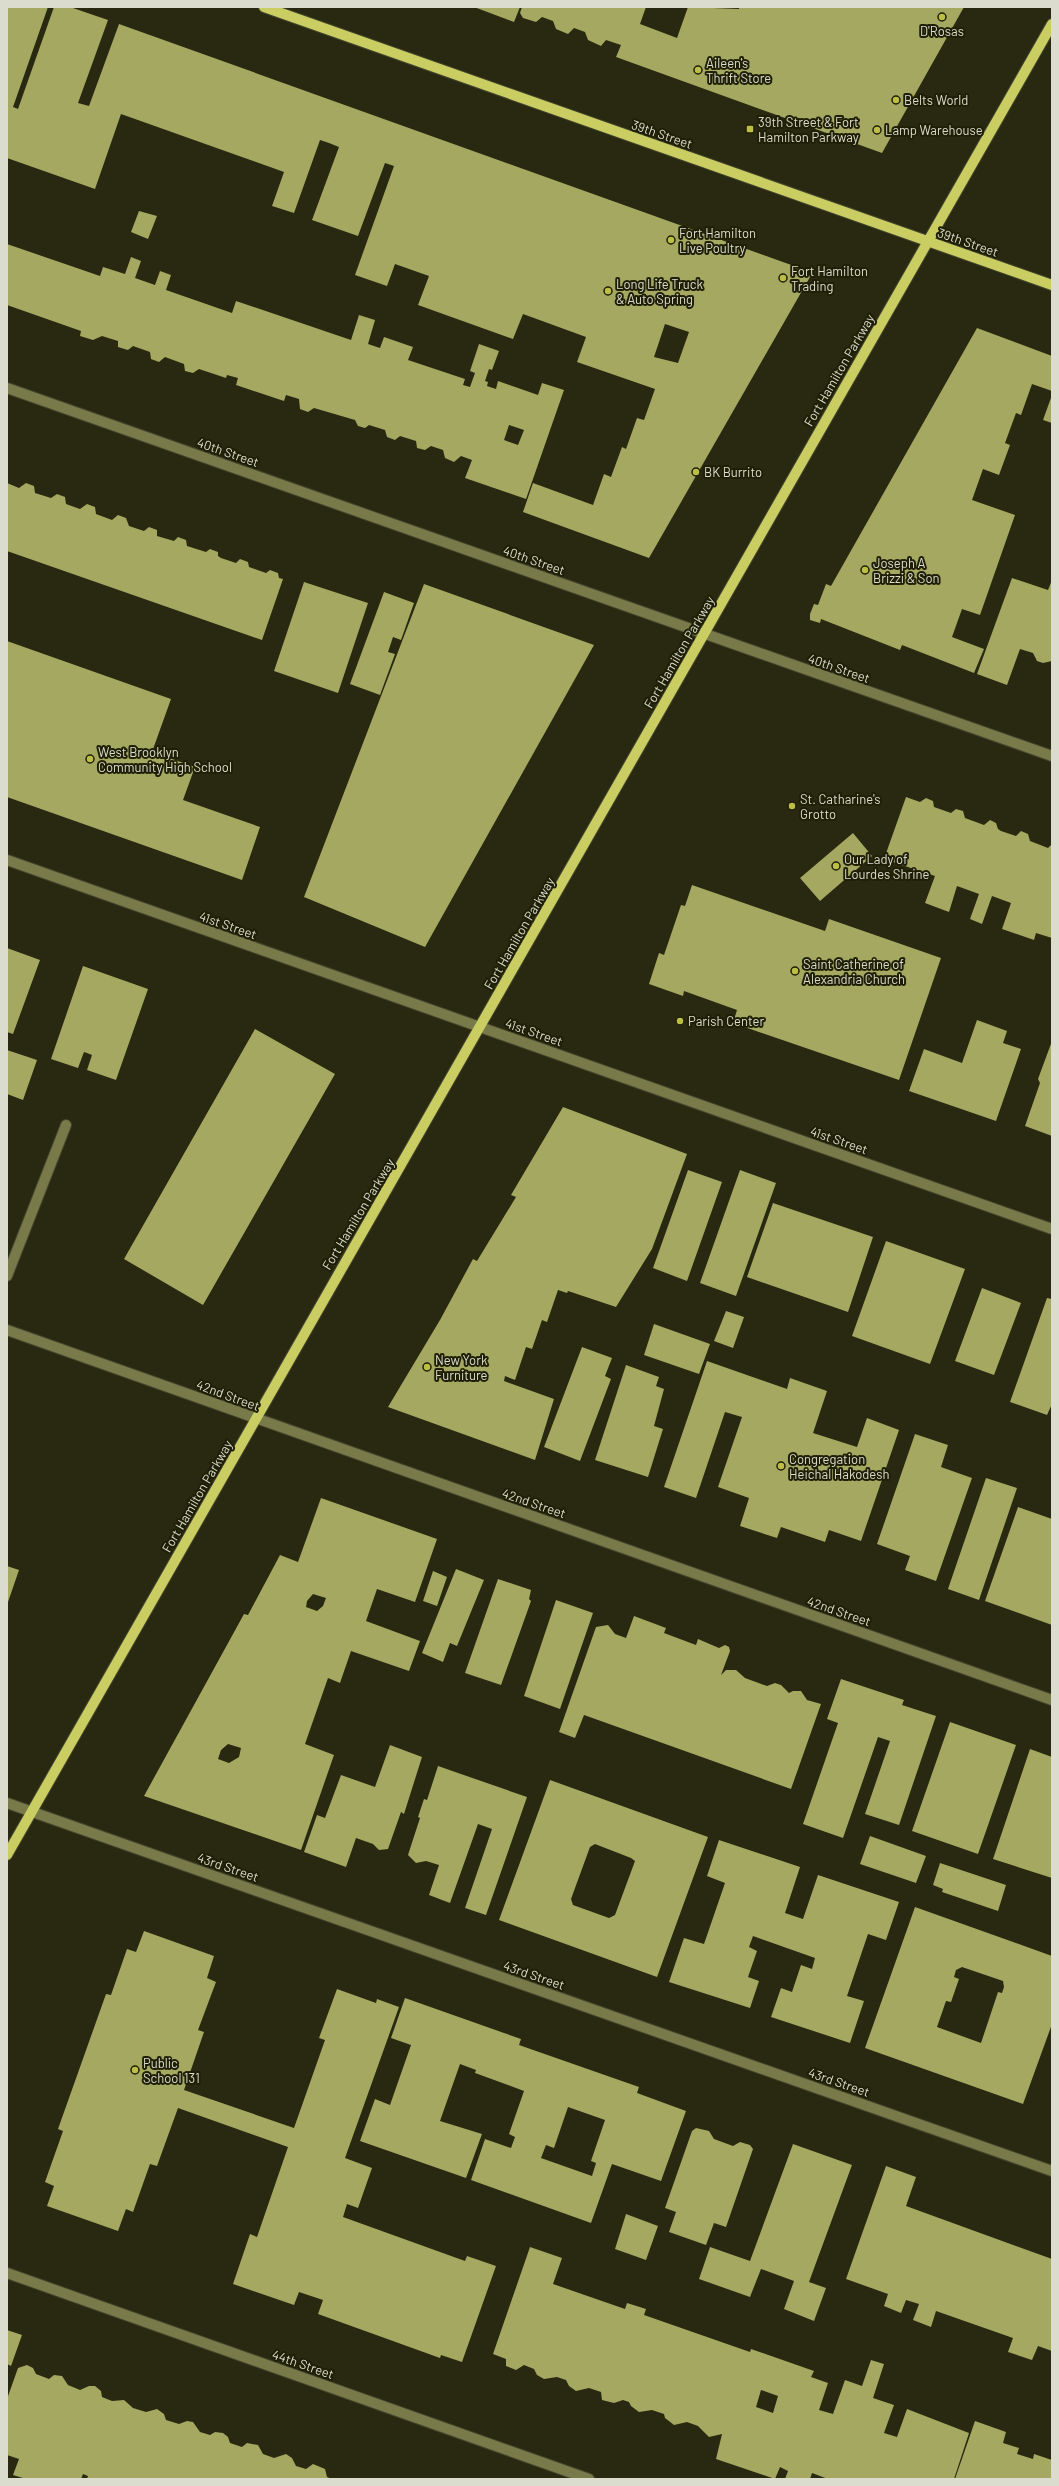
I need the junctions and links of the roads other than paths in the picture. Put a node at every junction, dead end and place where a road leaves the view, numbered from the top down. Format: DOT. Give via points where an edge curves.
graph roads {
  1 [pos="264,7"];
  2 [pos="1052,24"];
  3 [pos="928,242"];
  4 [pos="1052,285"];
  5 [pos="7,388"];
  6 [pos="704,634"];
  7 [pos="1052,756"];
  8 [pos="7,860"];
  9 [pos="480,1027"];
  10 [pos="66,1125"];
  11 [pos="1052,1229"];
  12 [pos="7,1276"];
  13 [pos="7,1330"];
  14 [pos="257,1418"];
  15 [pos="1052,1700"];
  16 [pos="7,1803"];
  17 [pos="32,1812"];
  18 [pos="7,1855"];
  19 [pos="1052,2171"];
  20 [pos="7,2274"];
  21 [pos="589,2479"];
  1 -- 3 [label="main road, 39th Street"];
  2 -- 3 [label="main road, Fort Hamilton Parkway"];
  3 -- 4 [label="main road, 39th Street"];
  3 -- 6 [label="main road, Fort Hamilton Parkway"];
  5 -- 6 [label="street, 40th Street"];
  6 -- 7 [label="street, 40th Street"];
  6 -- 9 [label="main road, Fort Hamilton Parkway"];
  8 -- 9 [label="street, 41st Street"];
  9 -- 11 [label="street, 41st Street"];
  9 -- 14 [label="main road, Fort Hamilton Parkway"];
  10 -- 12 [label="street"];
  13 -- 14 [label="street, 42nd Street"];
  14 -- 15 [label="street, 42nd Street"];
  14 -- 17 [label="main road, Fort Hamilton Parkway"];
  16 -- 17 [label="street, 43rd Street"];
  17 -- 18 [label="main road, Fort Hamilton Parkway"];
  17 -- 19 [label="street, 43rd Street"];
  20 -- 21 [label="street, 44th Street"];
}
